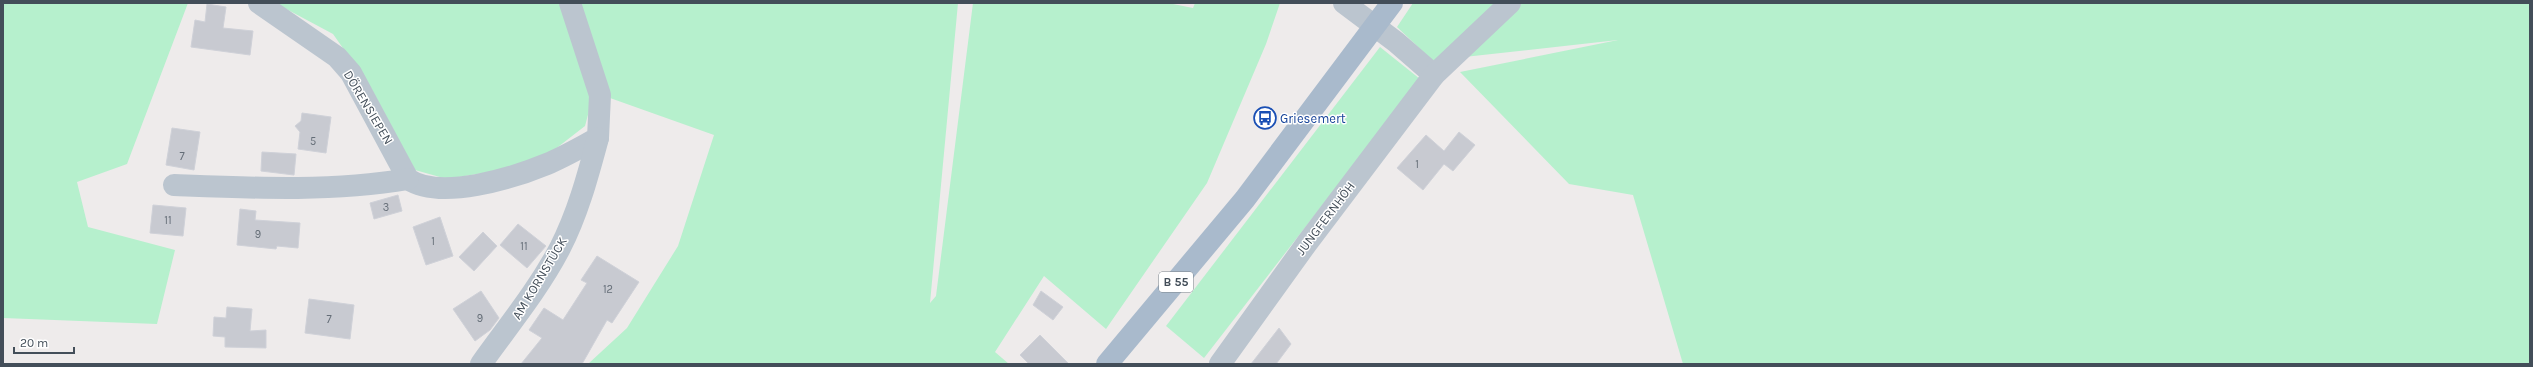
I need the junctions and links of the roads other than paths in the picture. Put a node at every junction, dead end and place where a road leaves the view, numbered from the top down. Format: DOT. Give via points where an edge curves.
graph roads {
  1 [pos="259,3"];
  2 [pos="570,3"];
  3 [pos="1344,3"];
  4 [pos="1392,3"];
  5 [pos="1510,3"];
  6 [pos="1375,27"];
  7 [pos="1434,75"];
  8 [pos="598,138"];
  9 [pos="408,179"];
  10 [pos="174,185"];
  11 [pos="481,364"];
  12 [pos="1107,364"];
  13 [pos="1220,364"];
  1 -- 9 [label="street, DÖRENSIEPEN" via="337,57 351,73"];
  2 -- 8 [label="street, AM KORNSTÜCK" via="600,95"];
  3 -- 6 [label="street"];
  4 -- 6 [label="main road, B 55"];
  5 -- 7 [label="street, JUNGFERNHÖH"];
  6 -- 7 [label="street"];
  6 -- 12 [label="main road, B 55" via="1245,199"];
  7 -- 13 [label="street, JUNGFERNHÖH" via="1307,243"];
  8 -- 9 [label="street" via="547,164 497,181 448,188 424,186"];
  8 -- 11 [label="street, AM KORNSTÜCK" via="580,199 560,247 517,317"];
  9 -- 10 [label="street" via="364,186 256,188"];
}
